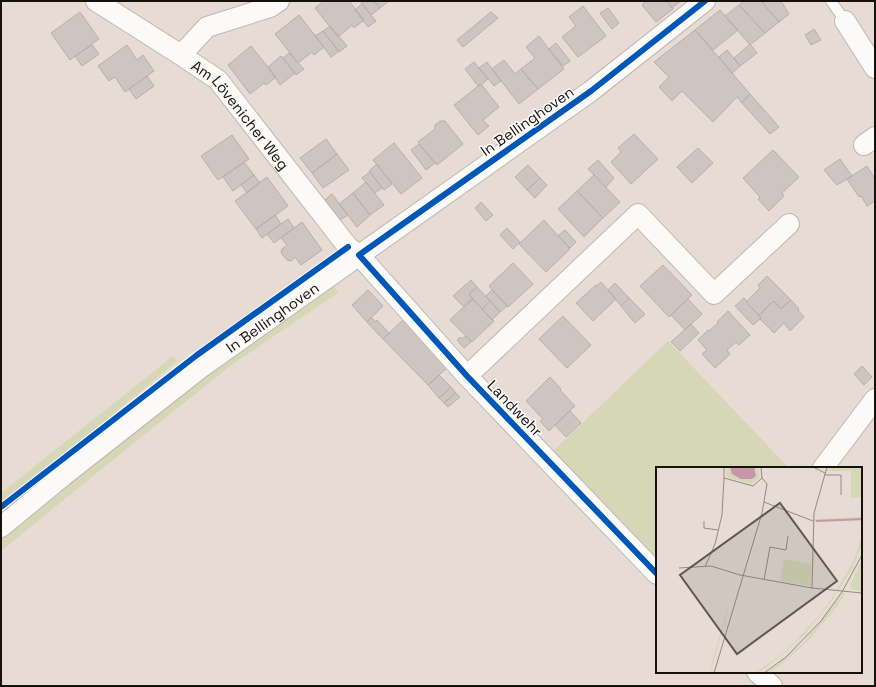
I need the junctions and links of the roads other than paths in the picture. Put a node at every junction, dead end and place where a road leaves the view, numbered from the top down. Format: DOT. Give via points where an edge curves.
graph roads {
  1 [pos="96,1"];
  2 [pos="279,1"];
  3 [pos="705,1"];
  4 [pos="832,1"];
  5 [pos="845,22"];
  6 [pos="181,55"];
  7 [pos="875,68"];
  8 [pos="789,224"];
  9 [pos="359,256"];
  10 [pos="467,376"];
  11 [pos="875,399"];
  12 [pos="824,467"];
  13 [pos="1,527"];
  14 [pos="656,573"];
  15 [pos="758,673"];
  16 [pos="772,686"];
  1 -- 6 [label="street, Am Lövenicher Weg"];
  2 -- 6 [label="street" via="270,7 207,27"];
  3 -- 9 [label="street, In Bellinghoven" via="592,91"];
  4 -- 5 [label="lane"];
  5 -- 7 [label="street"];
  6 -- 9 [label="street, Am Lövenicher Weg" via="218,80 348,247"];
  8 -- 10 [label="street, Landwehr" via="714,294 638,214"];
  9 -- 10 [label="street, Landwehr"];
  9 -- 13 [label="street, In Bellinghoven" via="203,366"];
  10 -- 14 [label="street, Landwehr"];
  11 -- 12 [label="street"];
  15 -- 16 [label="street"];
}
